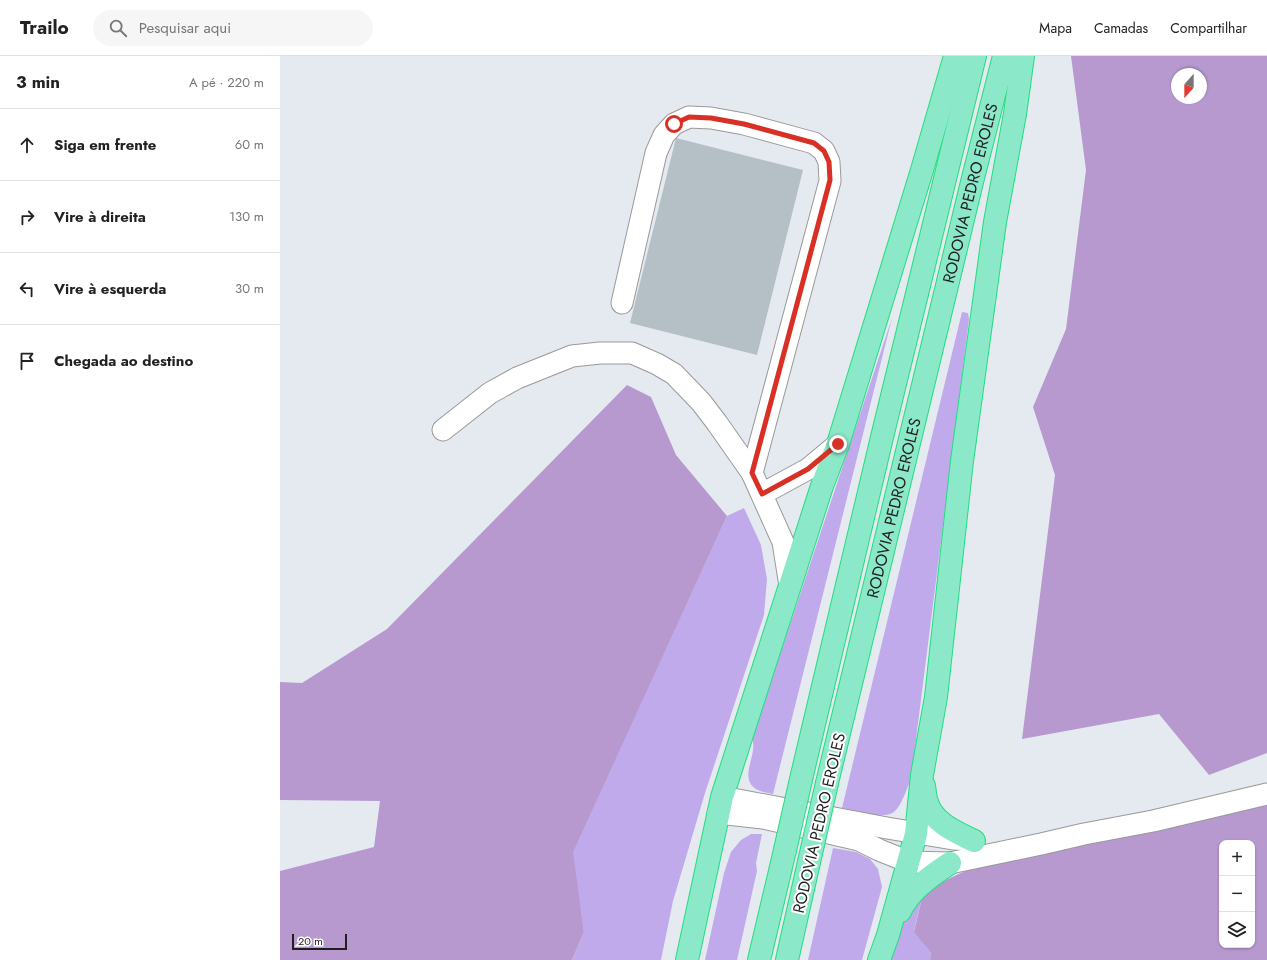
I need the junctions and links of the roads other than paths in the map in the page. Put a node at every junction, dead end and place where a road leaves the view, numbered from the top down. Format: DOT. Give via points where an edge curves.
graph roads {
  1 [pos="955,56"];
  2 [pos="975,56"];
  3 [pos="1004,56"];
  4 [pos="1023,56"];
  5 [pos="622,303"];
  6 [pos="443,430"];
  7 [pos="838,444"];
  8 [pos="752,473"];
  9 [pos="762,494"];
  10 [pos="790,586"];
  11 [pos="922,775"];
  12 [pos="1267,794"];
  13 [pos="720,805"];
  14 [pos="916,834"];
  15 [pos="974,840"];
  16 [pos="1041,844"];
  17 [pos="909,862"];
  18 [pos="950,863"];
  19 [pos="888,935"];
  20 [pos="687,960"];
  21 [pos="759,960"];
  22 [pos="787,960"];
  23 [pos="879,960"];
  1 -- 7 [label="highway"];
  2 -- 21 [label="highway, RODOVIA PEDRO EROLES, bridge"];
  3 -- 22 [label="highway, RODOVIA PEDRO EROLES, bridge" via="827,783"];
  4 -- 11 [label="highway" via="963,454 936,697"];
  5 -- 8 [label="street" via="656,152 664,135 674,124 689,117 711,118 814,143 824,151 829,162 830,180"];
  6 -- 8 [label="street" via="490,393 517,378 572,356 600,352 632,353 674,374 701,402"];
  7 -- 9 [label="street" via="808,469"];
  7 -- 10 [label="highway"];
  8 -- 9 [label="street"];
  9 -- 10 [label="street" via="783,542"];
  10 -- 13 [label="highway"];
  11 -- 14 [label="highway"];
  11 -- 15 [label="highway" via="927,803 937,819 952,830"];
  12 -- 16 [label="street"];
  13 -- 14 [label="street"];
  13 -- 17 [label="street" via="763,818 859,840"];
  13 -- 20 [label="highway"];
  14 -- 15 [label="street"];
  14 -- 17 [label="highway"];
  15 -- 16 [label="street"];
  16 -- 18 [label="street"];
  17 -- 18 [label="street"];
  17 -- 19 [label="highway"];
  18 -- 19 [label="highway" via="919,886 904,903"];
  19 -- 23 [label="highway"];
}
